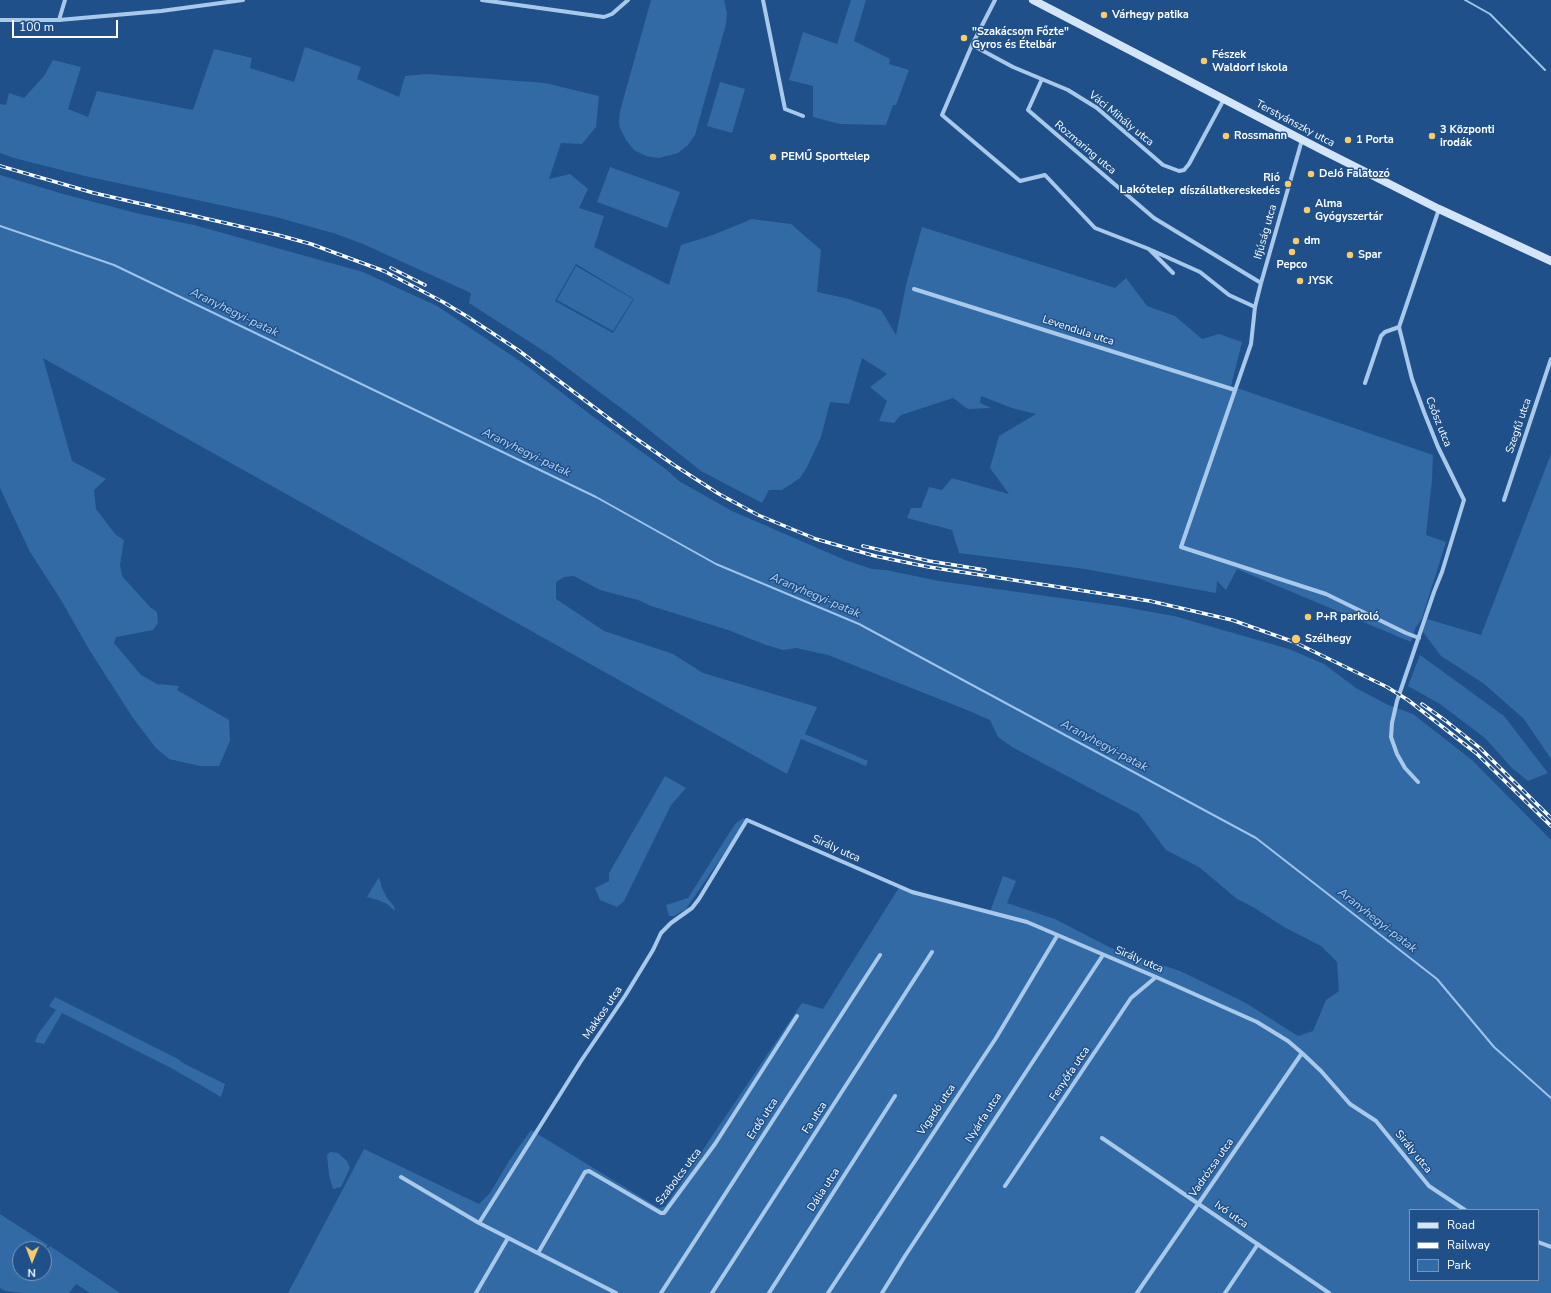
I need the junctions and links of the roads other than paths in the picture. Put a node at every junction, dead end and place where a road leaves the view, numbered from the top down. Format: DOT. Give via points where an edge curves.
graph roads {
  1 [pos="65,0"];
  2 [pos="243,0"];
  3 [pos="482,0"];
  4 [pos="628,0"];
  5 [pos="763,0"];
  6 [pos="995,0"];
  7 [pos="1033,0"];
  8 [pos="0,20"];
  9 [pos="59,20"];
  10 [pos="972,45"];
  11 [pos="1042,78"];
  12 [pos="1224,99"];
  13 [pos="803,116"];
  14 [pos="1302,140"];
  15 [pos="1440,209"];
  16 [pos="1149,248"];
  17 [pos="1551,261"];
  18 [pos="1173,273"];
  19 [pos="1261,283"];
  20 [pos="914,289"];
  21 [pos="1255,307"];
  22 [pos="1399,328"];
  23 [pos="1551,359"];
  24 [pos="1365,383"];
  25 [pos="1235,390"];
  26 [pos="1504,500"];
  27 [pos="1419,638"];
  28 [pos="1418,782"];
  29 [pos="747,820"];
  30 [pos="1057,936"];
  31 [pos="932,952"];
  32 [pos="880,955"];
  33 [pos="1103,955"];
  34 [pos="1156,977"];
  35 [pos="797,1016"];
  36 [pos="1302,1053"];
  37 [pos="895,1096"];
  38 [pos="1102,1138"];
  39 [pos="401,1178"];
  40 [pos="1006,1186"];
  41 [pos="1199,1204"];
  42 [pos="1464,1209"];
  43 [pos="479,1223"];
  44 [pos="508,1238"];
  45 [pos="1539,1242"];
  46 [pos="1258,1244"];
  47 [pos="1551,1247"];
  48 [pos="538,1253"];
  49 [pos="476,1293"];
  50 [pos="616,1293"];
  51 [pos="661,1293"];
  52 [pos="712,1293"];
  53 [pos="769,1293"];
  54 [pos="828,1293"];
  55 [pos="882,1293"];
  56 [pos="1137,1293"];
  57 [pos="1225,1293"];
  58 [pos="1329,1293"];
  1 -- 9 [label="street"];
  2 -- 9 [label="street" via="161,11"];
  3 -- 4 [label="street" via="604,17 612,14"];
  5 -- 13 [label="street" via="785,109"];
  6 -- 10 [label="street"];
  7 -- 12 [label="main road, Terstyánszky utca"];
  8 -- 9 [label="street"];
  10 -- 11 [label="street, Váci Mihály utca" via="1013,67"];
  10 -- 16 [label="street" via="942,115 1020,181 1045,175 1095,228"];
  11 -- 12 [label="street, Váci Mihály utca" via="1097,108 1163,165 1179,171 1184,170 1189,164"];
  11 -- 19 [label="street, Rozmaring utca" via="1028,110 1154,218"];
  12 -- 14 [label="main road, Terstyánszky utca"];
  14 -- 15 [label="main road, Terstyánszky utca"];
  14 -- 19 [label="street, Ifjúság utca"];
  15 -- 17 [label="main road, Terstyánszky utca"];
  15 -- 22 [label="street"];
  16 -- 18 [label="street"];
  16 -- 21 [label="street" via="1200,272 1229,295"];
  19 -- 21 [label="street, Ifjúság utca"];
  20 -- 25 [label="street, Levendula utca"];
  21 -- 25 [label="street, Ifjúság utca" via="1251,344"];
  22 -- 24 [label="street" via="1385,332 1381,336"];
  22 -- 27 [label="street, Csősz utca" via="1412,378 1438,447 1464,500"];
  23 -- 26 [label="street, Szegfű utca"];
  25 -- 27 [label="street, Ifjúság utca" via="1181,548 1326,594"];
  27 -- 28 [label="street, Csősz utca" via="1398,700 1391,730 1397,754"];
  29 -- 30 [label="street, Sirály utca" via="912,892 1027,922"];
  29 -- 43 [label="street, Makkos utca" via="699,899 662,933 650,957"];
  30 -- 33 [label="street, Sirály utca"];
  30 -- 54 [label="street, Vigadó utca" via="996,1038"];
  31 -- 52 [label="street, Fa utca"];
  32 -- 51 [label="street, Erdő utca"];
  33 -- 34 [label="street, Sirály utca"];
  33 -- 55 [label="street, Nyárfa utca"];
  34 -- 36 [label="street, Sirály utca" via="1256,1022"];
  34 -- 40 [label="street, Fenyőfa utca" via="1131,998"];
  35 -- 48 [label="street, Szabolcs utca" via="715,1144 664,1213 589,1171 585,1172"];
  36 -- 41 [label="street, Vadrózsa utca"];
  36 -- 42 [label="street, Sirály utca" via="1350,1104 1376,1121 1429,1186"];
  37 -- 53 [label="street, Dália utca"];
  38 -- 41 [label="street, Ivó utca"];
  39 -- 43 [label="street"];
  41 -- 46 [label="street, Ivó utca"];
  41 -- 56 [label="street, Vadrózsa utca"];
  43 -- 44 [label="street"];
  44 -- 48 [label="street"];
  44 -- 49 [label="street"];
  45 -- 47 [label="street"];
  46 -- 57 [label="street"];
  46 -- 58 [label="street, Ivó utca"];
  48 -- 50 [label="street"];
}
